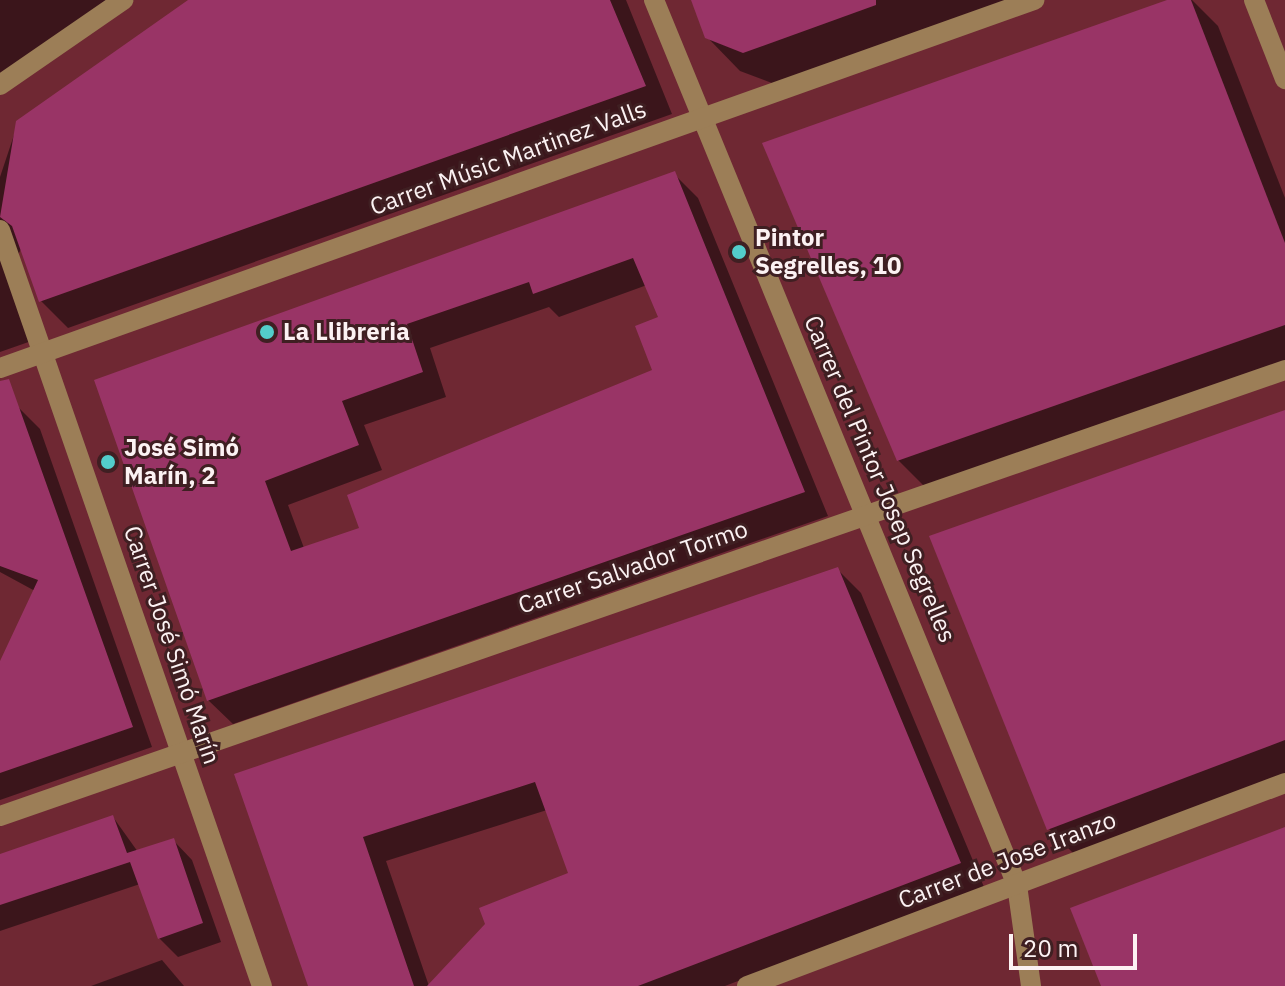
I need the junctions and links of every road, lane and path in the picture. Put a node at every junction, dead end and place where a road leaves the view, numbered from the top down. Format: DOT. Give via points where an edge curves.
graph roads {
  1 [pos="123,0"];
  2 [pos="654,0"];
  3 [pos="1034,0"];
  4 [pos="1254,0"];
  5 [pos="1285,79"];
  6 [pos="0,85"];
  7 [pos="700,117"];
  8 [pos="0,230"];
  9 [pos="44,352"];
  10 [pos="0,368"];
  11 [pos="1285,370"];
  12 [pos="868,512"];
  13 [pos="182,752"];
  14 [pos="1285,783"];
  15 [pos="0,816"];
  16 [pos="1017,885"];
  17 [pos="262,986"];
  18 [pos="747,986"];
  19 [pos="1031,986"];
  1 -- 6 [label="street"];
  2 -- 7 [label="street, Carrer del Pintor Josep Segrelles"];
  3 -- 7 [label="street, Carrer Músic Martinez Valls"];
  4 -- 5 [label="street"];
  7 -- 9 [label="street, Carrer Músic Martinez Valls"];
  7 -- 12 [label="street, Carrer del Pintor Josep Segrelles"];
  8 -- 9 [label="street, Carrer José Simó Marín"];
  9 -- 10 [label="street, Carrer Músic Martinez Valls"];
  9 -- 13 [label="street, Carrer José Simó Marín"];
  11 -- 12 [label="street, Carrer Salvador Tormo"];
  12 -- 13 [label="street, Carrer Salvador Tormo"];
  12 -- 16 [label="street, Carrer del Pintor Josep Segrelles"];
  13 -- 15 [label="street, Carrer Salvador Tormo"];
  13 -- 17 [label="street, Carrer José Simó Marín"];
  14 -- 16 [label="street, Carrer de Jose Iranzo"];
  16 -- 18 [label="street, Carrer de Jose Iranzo"];
  16 -- 19 [label="street, Carrer del Pintor Josep Segrelles"];
}
